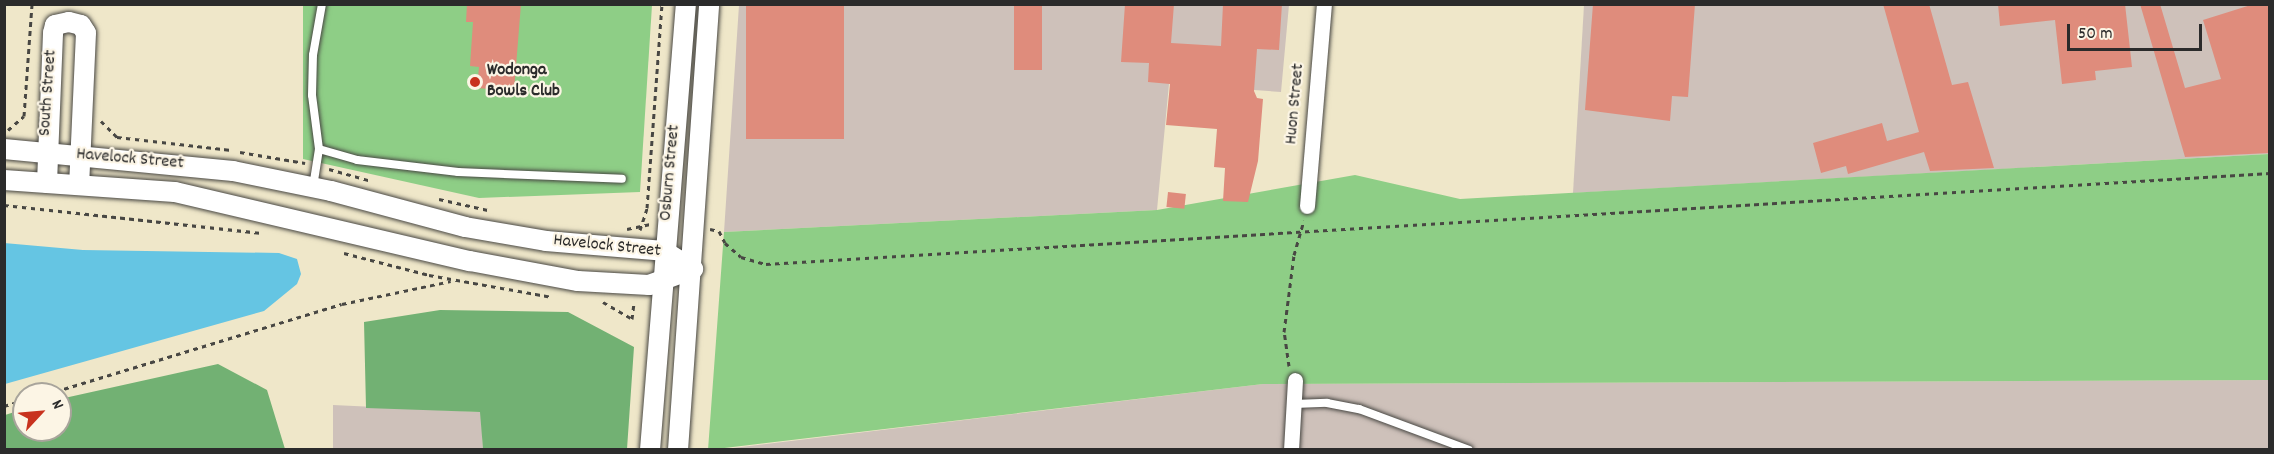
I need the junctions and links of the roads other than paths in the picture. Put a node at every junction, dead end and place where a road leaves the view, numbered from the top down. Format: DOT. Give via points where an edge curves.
graph roads {
  1 [pos="322,4"];
  2 [pos="686,4"];
  3 [pos="709,4"];
  4 [pos="1324,4"];
  5 [pos="4,149"];
  6 [pos="319,149"];
  7 [pos="45,153"];
  8 [pos="79,155"];
  9 [pos="622,179"];
  10 [pos="4,180"];
  11 [pos="47,183"];
  12 [pos="79,185"];
  13 [pos="312,187"];
  14 [pos="1308,206"];
  15 [pos="664,250"];
  16 [pos="693,269"];
  17 [pos="660,284"];
  18 [pos="1295,380"];
  19 [pos="1294,404"];
  20 [pos="650,450"];
  21 [pos="678,450"];
  22 [pos="1291,450"];
  23 [pos="1469,450"];
  1 -- 6 [label="lane" via="312,75"];
  2 -- 15 [label="street, Osburn Street"];
  3 -- 16 [label="street, Osburn Street"];
  4 -- 14 [label="street, Huon Street"];
  5 -- 7 [label="street, Havelock Street"];
  6 -- 9 [label="lane" via="357,160 458,171"];
  6 -- 13 [label="lane"];
  7 -- 8 [label="street, Havelock Street"];
  7 -- 8 [label="street, South Street" via="53,33 57,24 69,22 81,25 86,36"];
  7 -- 11 [label="street"];
  8 -- 12 [label="street, South Street"];
  8 -- 13 [label="street, Havelock Street" via="192,165"];
  10 -- 11 [label="street, Havelock Street"];
  11 -- 12 [label="street, Havelock Street"];
  12 -- 17 [label="street, Havelock Street" via="175,192 549,276 636,286"];
  13 -- 15 [label="street, Havelock Street" via="465,227 555,242"];
  15 -- 16 [label="street, Havelock Street"];
  15 -- 17 [label="street, Osburn Street"];
  16 -- 17 [label="street, Havelock Street"];
  16 -- 21 [label="street, Osburn Street"];
  17 -- 20 [label="street, Osburn Street"];
  18 -- 19 [label="street"];
  19 -- 22 [label="street"];
  19 -- 23 [label="lane" via="1327,403 1359,409"];
}
